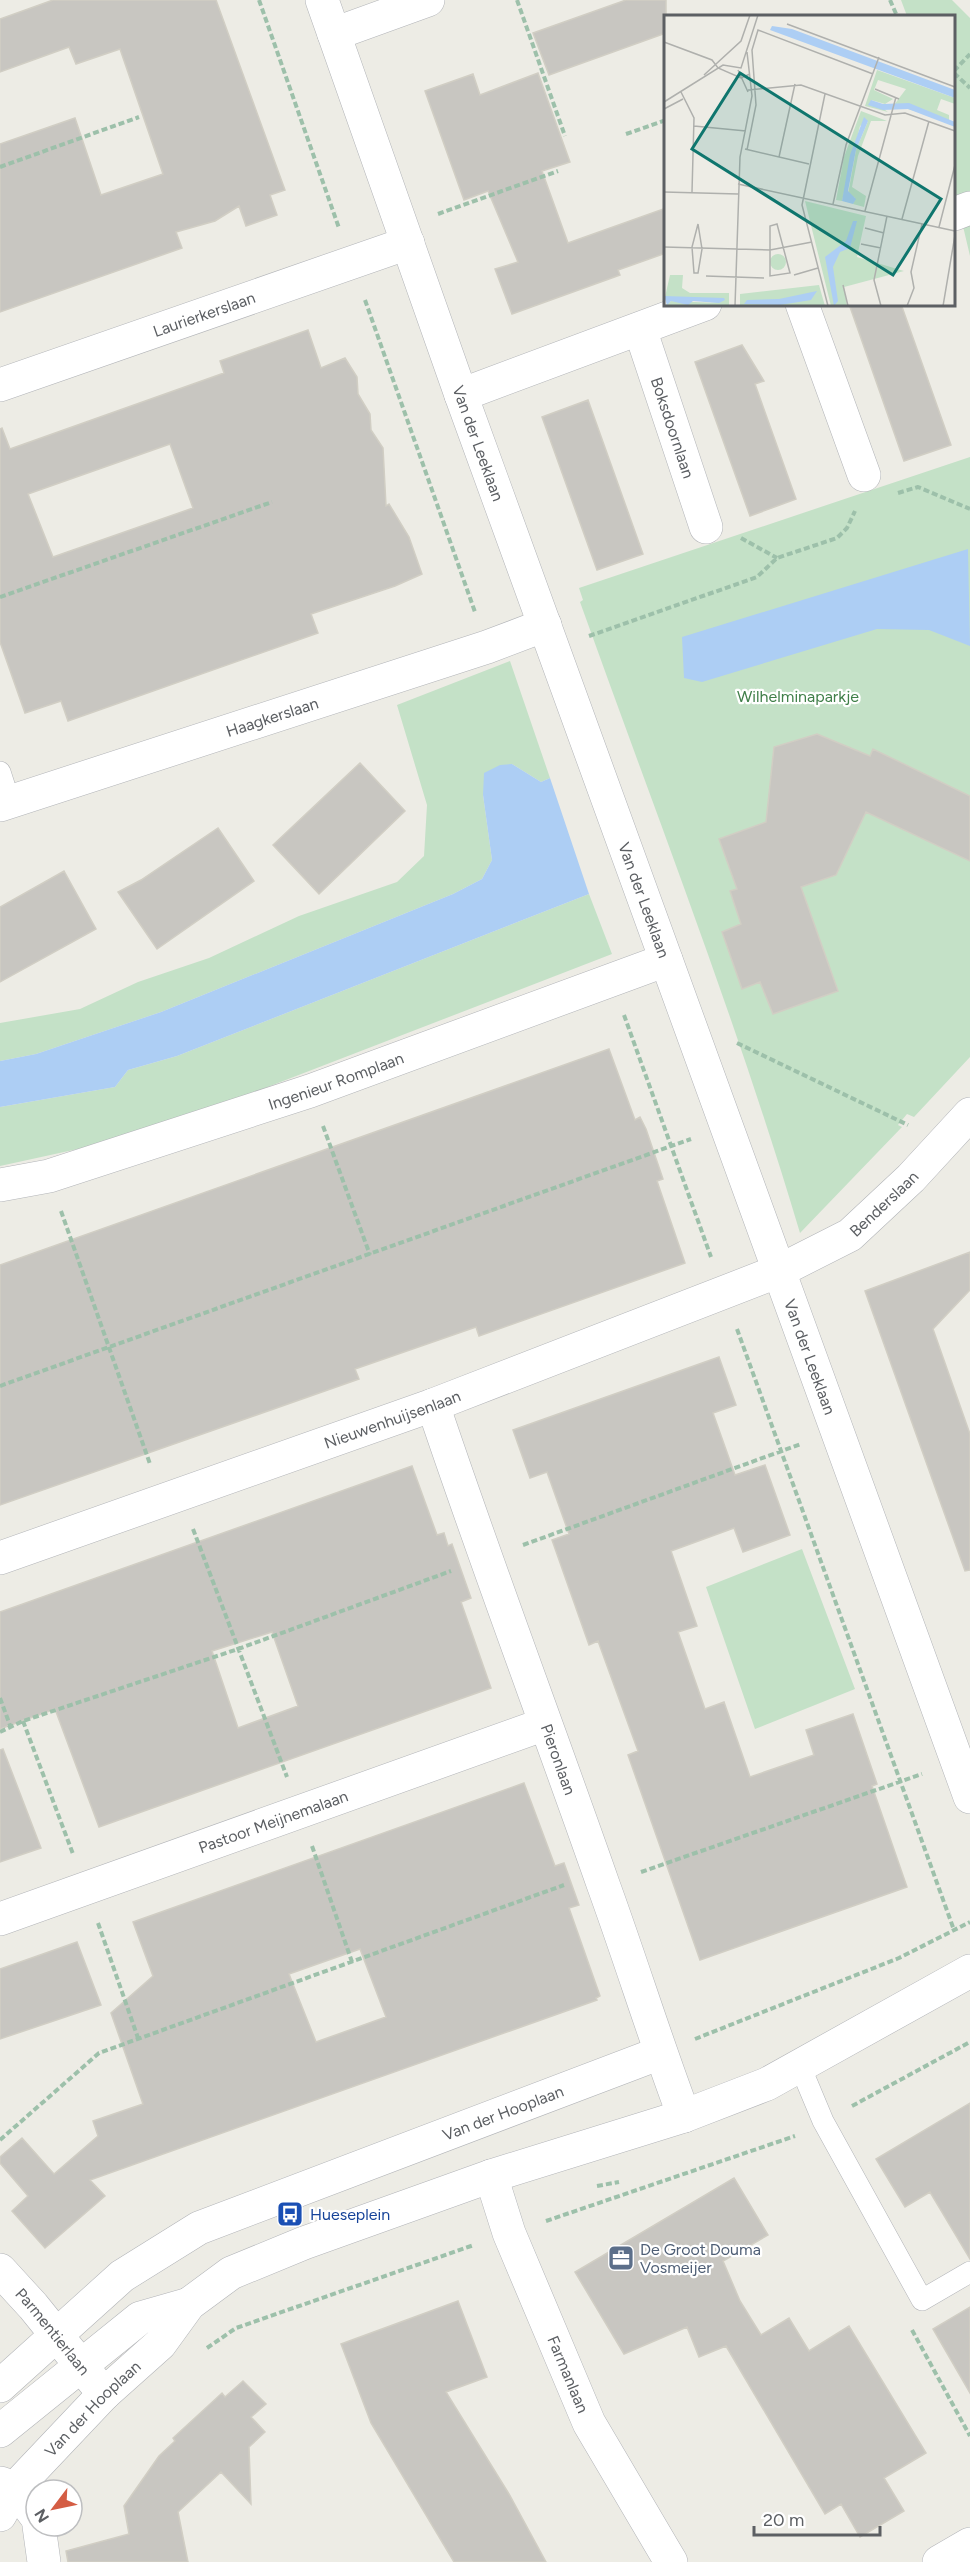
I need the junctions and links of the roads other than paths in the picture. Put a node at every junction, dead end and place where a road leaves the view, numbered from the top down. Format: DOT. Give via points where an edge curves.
graph roads {
  1 [pos="322,0"];
  2 [pos="428,0"];
  3 [pos="334,34"];
  4 [pos="970,207"];
  5 [pos="955,213"];
  6 [pos="405,235"];
  7 [pos="700,306"];
  8 [pos="803,306"];
  9 [pos="640,329"];
  10 [pos="0,385"];
  11 [pos="461,395"];
  12 [pos="870,492"];
  13 [pos="706,527"];
  14 [pos="549,637"];
  15 [pos="0,772"];
  16 [pos="5,804"];
  17 [pos="666,960"];
  18 [pos="970,1114"];
  19 [pos="0,1185"];
  20 [pos="779,1270"];
  21 [pos="433,1405"];
  22 [pos="0,1558"];
  23 [pos="545,1724"];
  24 [pos="970,1797"];
  25 [pos="0,1919"];
  26 [pos="970,1971"];
  27 [pos="660,2053"];
  28 [pos="800,2066"];
  29 [pos="684,2115"];
  30 [pos="491,2176"];
  31 [pos="0,2270"];
  32 [pos="970,2272"];
  33 [pos="189,2304"];
  34 [pos="57,2336"];
  35 [pos="81,2367"];
  36 [pos="0,2386"];
  37 [pos="104,2394"];
  38 [pos="0,2431"];
  39 [pos="5,2495"];
  40 [pos="24,2508"];
  41 [pos="41,2538"];
  42 [pos="970,2544"];
  43 [pos="44,2562"];
  44 [pos="671,2562"];
  45 [pos="939,2562"];
  1 -- 3 [label="street, Van der Leeklaan"];
  2 -- 3 [label="street"];
  3 -- 6 [label="street, Van der Leeklaan"];
  4 -- 5 [label="street"];
  6 -- 10 [label="street, Laurierkerslaan" via="352,263"];
  6 -- 11 [label="street, Van der Leeklaan"];
  7 -- 9 [label="street"];
  8 -- 12 [label="street"];
  9 -- 11 [label="street"];
  9 -- 13 [label="street, Boksdoornlaan"];
  11 -- 14 [label="street, Van der Leeklaan"];
  14 -- 16 [label="street, Haagkerslaan" via="487,647"];
  14 -- 17 [label="street, Van der Leeklaan"];
  15 -- 16 [label="lane"];
  17 -- 19 [label="street, Ingenieur Romplaan" via="310,1091 49,1176"];
  17 -- 20 [label="street, Van der Leeklaan"];
  18 -- 20 [label="street, Benderslaan" via="850,1235"];
  20 -- 21 [label="street, Nieuwenhuijsenlaan"];
  20 -- 24 [label="street, Van der Leeklaan"];
  21 -- 22 [label="street, Nieuwenhuijsenlaan"];
  21 -- 23 [label="street, Pieronlaan"];
  23 -- 25 [label="street, Pastoor Meijnemalaan"];
  23 -- 27 [label="street, Pieronlaan"];
  26 -- 28 [label="street, Van der Hooplaan"];
  27 -- 29 [label="street, Pieronlaan"];
  27 -- 34 [label="street, Van der Hooplaan" via="199,2228 122,2276"];
  28 -- 29 [label="street, Van der Hooplaan" via="768,2084"];
  28 -- 32 [label="lane" via="823,2121 922,2300"];
  29 -- 30 [label="street, Van der Hooplaan"];
  30 -- 33 [label="street, Van der Hooplaan" via="231,2273"];
  30 -- 44 [label="street, Farmanlaan" via="509,2233 589,2423"];
  31 -- 34 [label="street, Parmentierlaan"];
  33 -- 35 [label="street, Van der Hooplaan" via="140,2318"];
  33 -- 37 [label="street, Van der Hooplaan" via="159,2344"];
  34 -- 35 [label="street, Parmentierlaan"];
  34 -- 36 [label="street, Van der Hooplaan"];
  35 -- 37 [label="street, Parmentierlaan"];
  35 -- 38 [label="street, Van der Hooplaan"];
  37 -- 39 [label="street, Van der Hooplaan"];
  39 -- 40 [label="street"];
  41 -- 43 [label="street"];
  42 -- 45 [label="street"];
}
